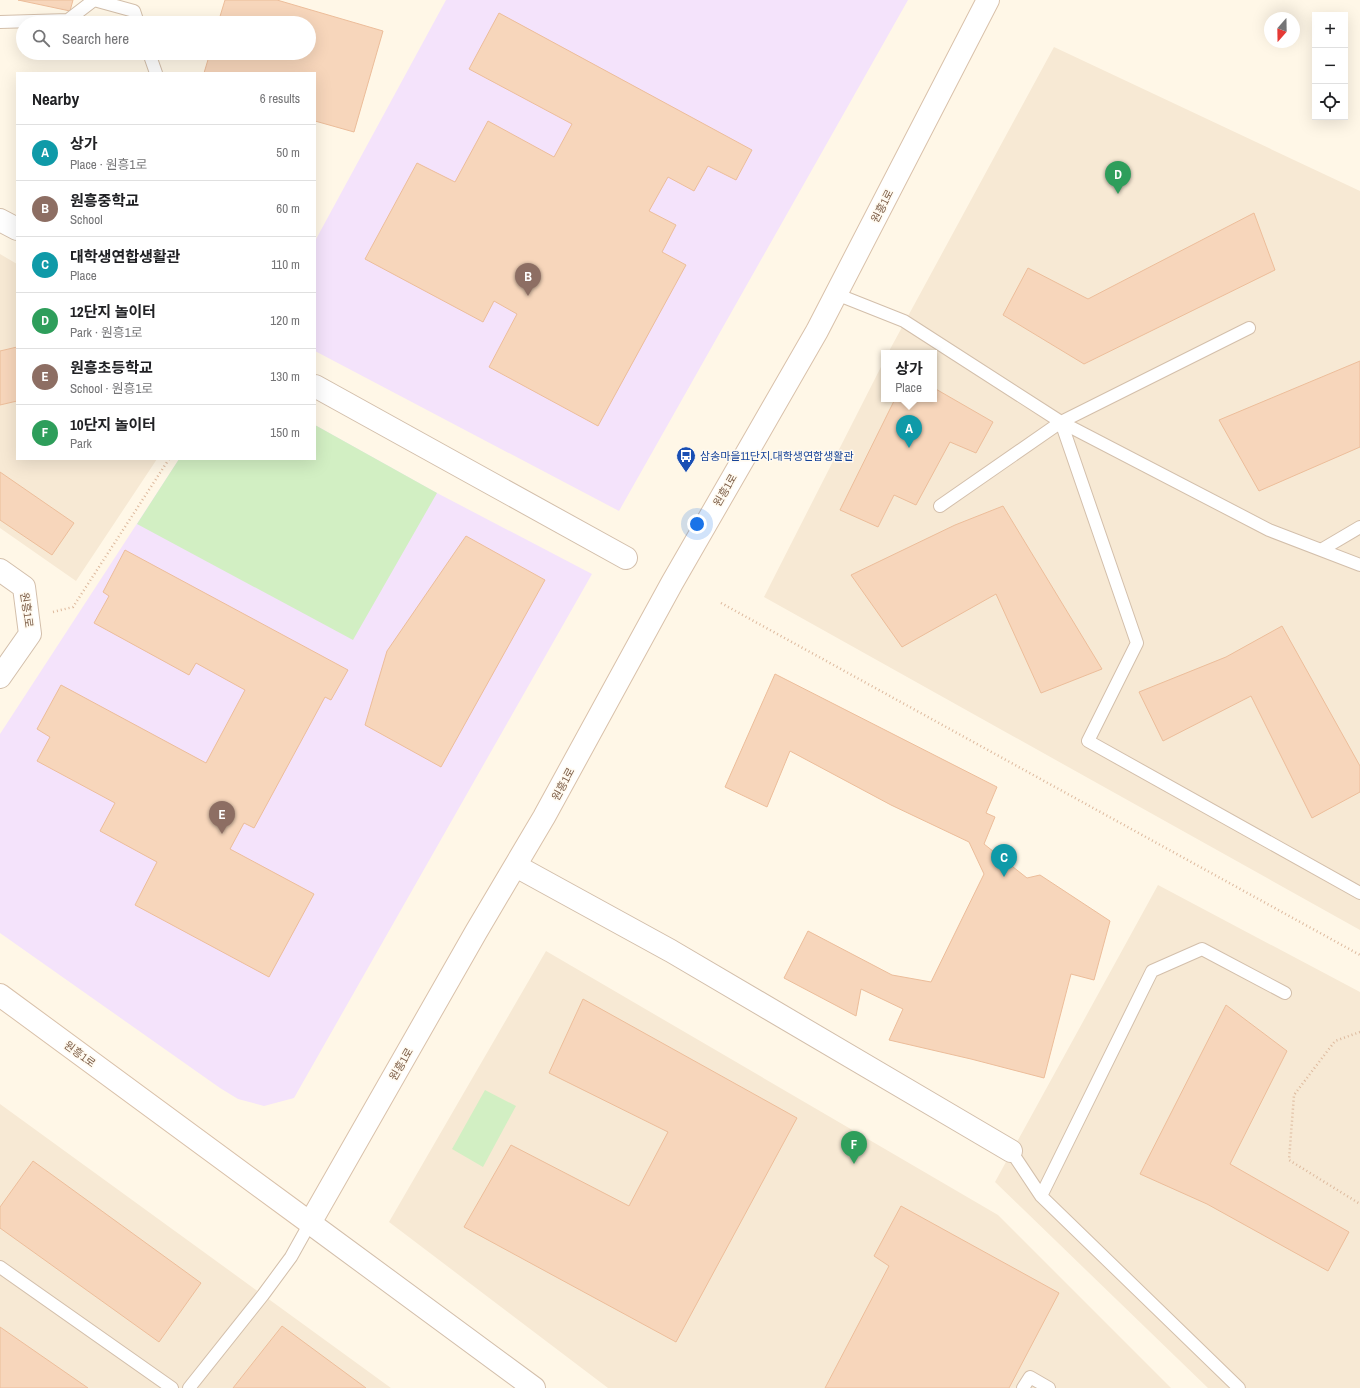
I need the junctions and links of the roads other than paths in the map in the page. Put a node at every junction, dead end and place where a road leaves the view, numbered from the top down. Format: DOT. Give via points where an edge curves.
graph roads {
  1 [pos="988,0"];
  2 [pos="73,16"];
  3 [pos="136,16"];
  4 [pos="0,22"];
  5 [pos="16,22"];
  6 [pos="151,60"];
  7 [pos="156,72"];
  8 [pos="0,220"];
  9 [pos="16,228"];
  10 [pos="836,294"];
  11 [pos="1249,328"];
  12 [pos="316,387"];
  13 [pos="1061,422"];
  14 [pos="940,506"];
  15 [pos="1360,527"];
  16 [pos="1321,550"];
  17 [pos="626,558"];
  18 [pos="1360,566"];
  19 [pos="0,570"];
  20 [pos="0,677"];
  21 [pos="516,866"];
  22 [pos="1360,893"];
  23 [pos="1284,993"];
  24 [pos="0,995"];
  25 [pos="1011,1151"];
  26 [pos="1041,1196"];
  27 [pos="310,1223"];
  28 [pos="0,1267"];
  29 [pos="172,1388"];
  30 [pos="189,1388"];
  31 [pos="534,1388"];
  32 [pos="1023,1388"];
  33 [pos="1049,1388"];
  34 [pos="1239,1388"];
  1 -- 10 [label="street, 원흥1로"];
  2 -- 3 [label="lane" via="94,0 134,11"];
  4 -- 5 [label="lane"];
  6 -- 7 [label="lane"];
  8 -- 9 [label="street"];
  10 -- 13 [label="lane" via="904,321"];
  10 -- 21 [label="street, 원흥1로" via="672,583"];
  11 -- 13 [label="lane"];
  12 -- 17 [label="street"];
  13 -- 14 [label="lane"];
  13 -- 16 [label="lane" via="1269,530"];
  13 -- 22 [label="lane" via="1137,643 1088,741"];
  15 -- 16 [label="lane"];
  16 -- 18 [label="lane"];
  19 -- 20 [label="street, 원흥1로" via="24,587 30,634"];
  21 -- 25 [label="street" via="671,951"];
  21 -- 27 [label="street, 원흥1로"];
  23 -- 26 [label="lane" via="1202,949 1152,971"];
  24 -- 27 [label="street, 원흥1로"];
  25 -- 26 [label="lane"];
  26 -- 34 [label="lane"];
  27 -- 30 [label="lane" via="291,1257"];
  27 -- 31 [label="street"];
  28 -- 29 [label="lane"];
  32 -- 33 [label="lane" via="1030,1377"];
}
